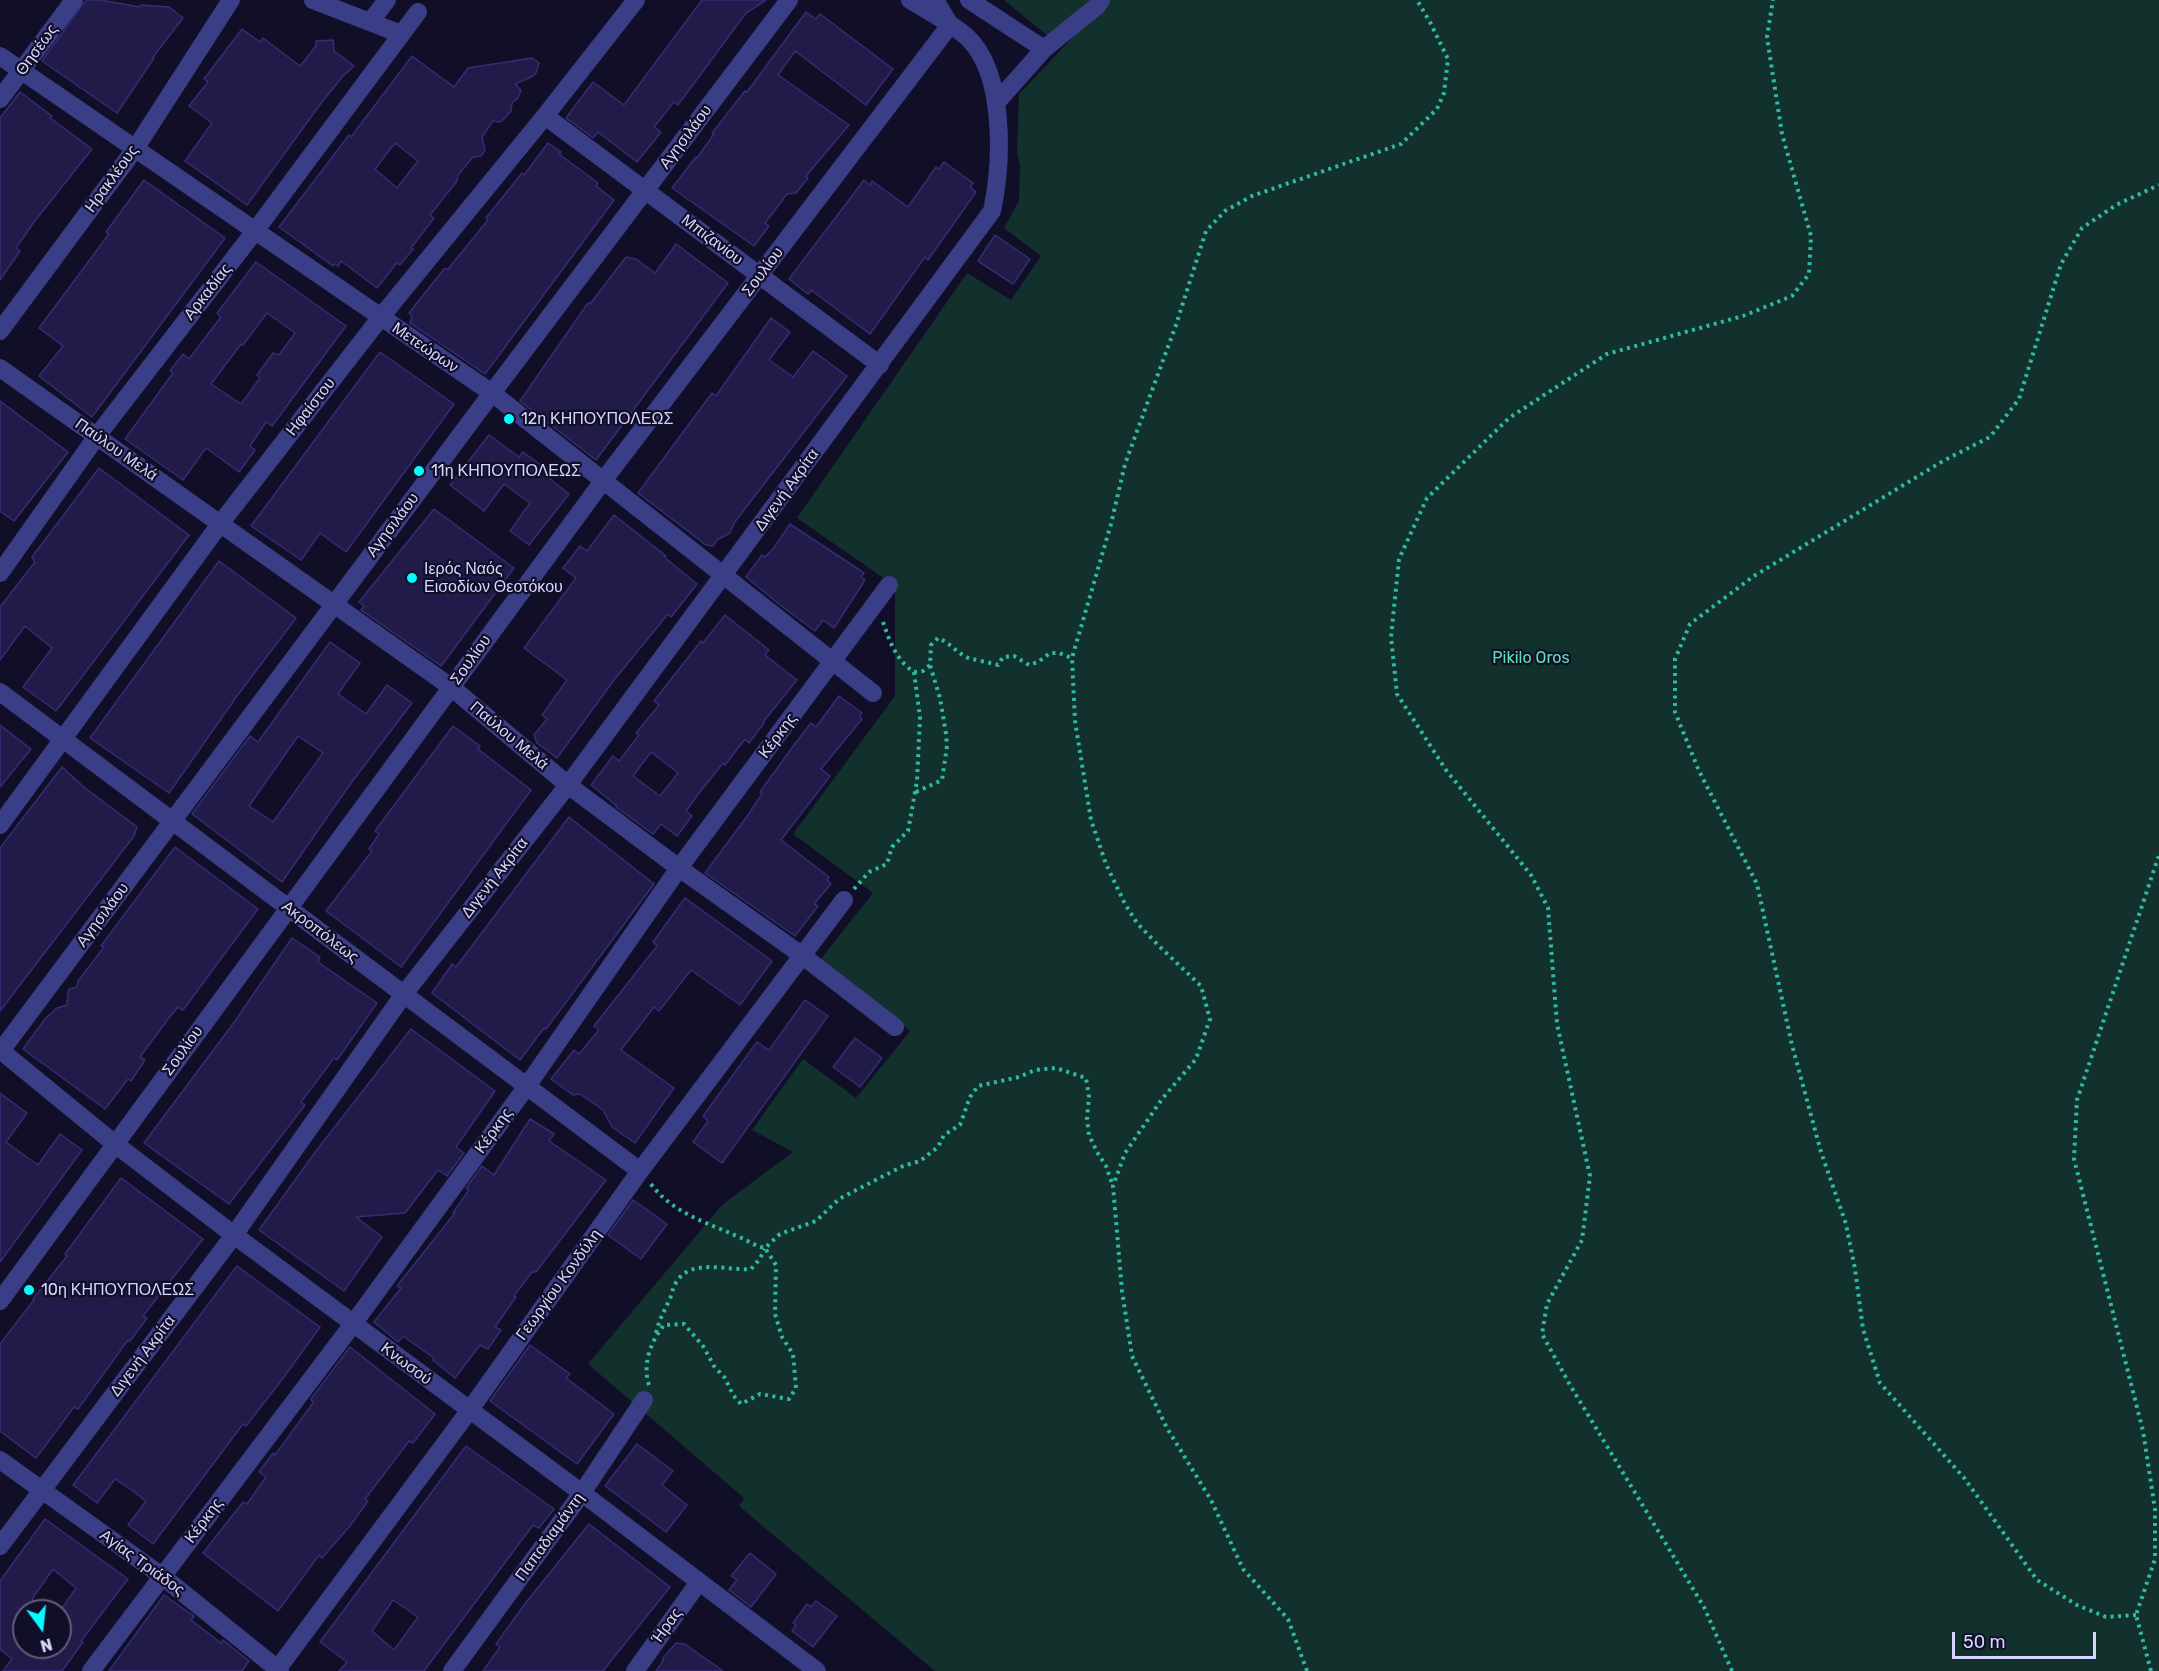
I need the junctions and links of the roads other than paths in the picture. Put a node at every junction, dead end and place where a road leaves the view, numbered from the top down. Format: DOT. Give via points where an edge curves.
graph roads {
  1 [pos="74,0"];
  2 [pos="231,0"];
  3 [pos="313,0"];
  4 [pos="387,0"];
  5 [pos="636,0"];
  6 [pos="789,0"];
  7 [pos="910,0"];
  8 [pos="935,0"];
  9 [pos="969,0"];
  10 [pos="1101,0"];
  11 [pos="418,12"];
  12 [pos="369,22"];
  13 [pos="950,25"];
  14 [pos="401,34"];
  15 [pos="1044,49"];
  16 [pos="0,56"];
  17 [pos="22,71"];
  18 [pos="0,99"];
  19 [pos="996,103"];
  20 [pos="545,116"];
  21 [pos="135,149"];
  22 [pos="646,191"];
  23 [pos="255,231"];
  24 [pos="760,276"];
  25 [pos="381,317"];
  26 [pos="0,330"];
  27 [pos="880,365"];
  28 [pos="0,368"];
  29 [pos="492,393"];
  30 [pos="97,436"];
  31 [pos="603,481"];
  32 [pos="220,524"];
  33 [pos="0,573"];
  34 [pos="724,575"];
  35 [pos="889,585"];
  36 [pos="334,604"];
  37 [pos="834,661"];
  38 [pos="451,687"];
  39 [pos="0,692"];
  40 [pos="873,693"];
  41 [pos="64,739"];
  42 [pos="568,784"];
  43 [pos="173,821"];
  44 [pos="0,825"];
  45 [pos="679,868"];
  46 [pos="844,900"];
  47 [pos="289,908"];
  48 [pos="803,956"];
  49 [pos="404,994"];
  50 [pos="896,1027"];
  51 [pos="0,1051"];
  52 [pos="527,1086"];
  53 [pos="116,1144"];
  54 [pos="640,1171"];
  55 [pos="234,1235"];
  56 [pos="0,1301"];
  57 [pos="353,1324"];
  58 [pos="644,1400"];
  59 [pos="469,1411"];
  60 [pos="0,1460"];
  61 [pos="41,1491"];
  62 [pos="582,1493"];
  63 [pos="0,1546"];
  64 [pos="162,1576"];
  65 [pos="699,1582"];
  66 [pos="278,1670"];
  67 [pos="91,1671"];
  68 [pos="452,1671"];
  69 [pos="635,1671"];
  70 [pos="817,1671"];
  1 -- 17 [label="street, Θησέως"];
  2 -- 21 [label="street, Ηρακλέους"];
  3 -- 12 [label="street"];
  4 -- 12 [label="street"];
  5 -- 20 [label="street, Ηφαίστου"];
  6 -- 22 [label="street, Αγησιλάου"];
  7 -- 13 [label="street"];
  8 -- 13 [label="street"];
  9 -- 15 [label="street"];
  10 -- 15 [label="street"];
  11 -- 14 [label="street, Αρκαδίας"];
  12 -- 14 [label="street"];
  13 -- 19 [label="street" via="979,51"];
  13 -- 24 [label="street, Σουλίου"];
  14 -- 23 [label="street, Αρκαδίας"];
  15 -- 19 [label="street"];
  16 -- 17 [label="street, Μετεώρων"];
  17 -- 18 [label="street, Θησέως"];
  17 -- 21 [label="street, Μετεώρων"];
  19 -- 27 [label="street, Διγενή Ακρίτα" via="999,169 992,211"];
  20 -- 22 [label="street, Μπιζανίου"];
  20 -- 25 [label="street, Ηφαίστου"];
  21 -- 23 [label="street, Μετεώρων"];
  21 -- 26 [label="street, Ηρακλέους"];
  22 -- 24 [label="street, Μπιζανίου"];
  22 -- 29 [label="street, Αγησιλάου"];
  23 -- 25 [label="street, Μετεώρων"];
  23 -- 30 [label="street, Αρκαδίας"];
  24 -- 27 [label="street, Μπιζανίου"];
  24 -- 31 [label="street, Σουλίου"];
  25 -- 29 [label="street, Μετεώρων"];
  25 -- 32 [label="street, Ηφαίστου"];
  27 -- 34 [label="street, Διγενή Ακρίτα"];
  28 -- 30 [label="street, Παύλου Μελά"];
  29 -- 31 [label="street, Μετεώρων"];
  29 -- 36 [label="street, Αγησιλάου"];
  30 -- 32 [label="street, Παύλου Μελά"];
  30 -- 33 [label="street, Αρκαδίας"];
  31 -- 34 [label="street, Μετεώρων"];
  31 -- 38 [label="street, Σουλίου"];
  32 -- 36 [label="street, Παύλου Μελά"];
  32 -- 41 [label="street, Ηφαίστου"];
  34 -- 37 [label="street, Μετεώρων"];
  34 -- 42 [label="street, Διγενή Ακρίτα"];
  35 -- 37 [label="street, Κέρκης"];
  36 -- 38 [label="street, Παύλου Μελά"];
  36 -- 43 [label="street, Αγησιλάου"];
  37 -- 40 [label="street, Μετεώρων"];
  37 -- 45 [label="street, Κέρκης"];
  38 -- 42 [label="street, Παύλου Μελά"];
  38 -- 47 [label="street, Σουλίου"];
  39 -- 41 [label="street, Ακροπόλεως"];
  41 -- 43 [label="street, Ακροπόλεως"];
  41 -- 44 [label="street, Ηφαίστου"];
  42 -- 45 [label="street, Παύλου Μελά"];
  42 -- 49 [label="street, Διγενή Ακρίτα"];
  43 -- 47 [label="street, Ακροπόλεως"];
  43 -- 51 [label="street, Αγησιλάου"];
  45 -- 48 [label="street, Παύλου Μελά"];
  45 -- 52 [label="street, Κέρκης"];
  46 -- 48 [label="street, Γεωργίου Κονδύλη"];
  47 -- 49 [label="street, Ακροπόλεως"];
  47 -- 53 [label="street, Σουλίου"];
  48 -- 50 [label="street, Παύλου Μελά"];
  48 -- 54 [label="street, Γεωργίου Κονδύλη"];
  49 -- 52 [label="street, Ακροπόλεως"];
  49 -- 55 [label="street, Διγενή Ακρίτα"];
  51 -- 53 [label="street, Κνωσού"];
  52 -- 54 [label="street, Ακροπόλεως"];
  52 -- 57 [label="street, Κέρκης"];
  53 -- 55 [label="street, Κνωσού"];
  53 -- 56 [label="street, Σουλίου"];
  54 -- 59 [label="street, Γεωργίου Κονδύλη"];
  55 -- 57 [label="street, Κνωσού"];
  55 -- 61 [label="street, Διγενή Ακρίτα"];
  57 -- 59 [label="street, Κνωσού"];
  57 -- 64 [label="street, Κέρκης"];
  58 -- 62 [label="street, Παπαδιαμάντη"];
  59 -- 62 [label="street, Κνωσού"];
  59 -- 66 [label="street, Γεωργίου Κονδύλη"];
  60 -- 61 [label="street, Αγίας Τριάδος"];
  61 -- 63 [label="street, Διγενή Ακρίτα"];
  61 -- 64 [label="street, Αγίας Τριάδος"];
  62 -- 65 [label="street, Κνωσού"];
  62 -- 68 [label="street, Παπαδιαμάντη"];
  64 -- 66 [label="street, Αγίας Τριάδος"];
  64 -- 67 [label="street, Κέρκης"];
  65 -- 69 [label="street, Ήρας"];
  65 -- 70 [label="street, Κνωσού"];
}
